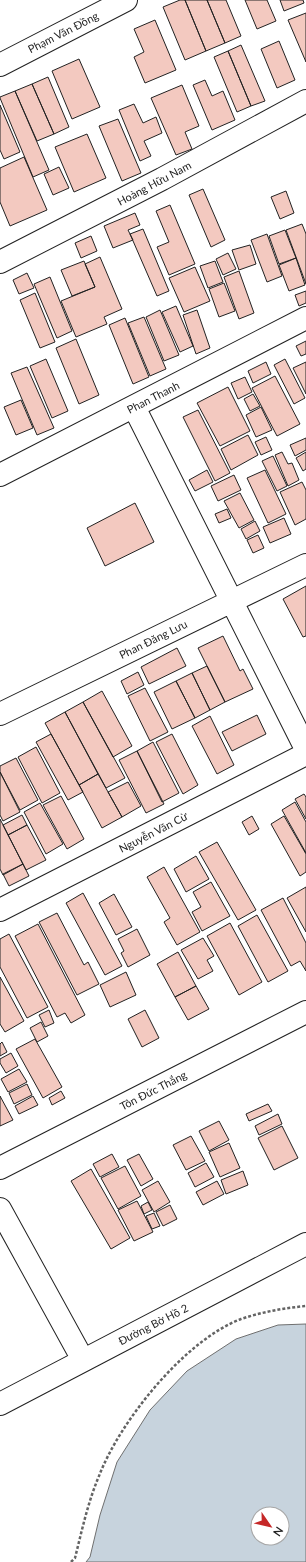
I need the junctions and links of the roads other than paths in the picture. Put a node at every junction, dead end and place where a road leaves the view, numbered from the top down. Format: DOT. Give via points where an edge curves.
graph roads {
  1 [pos="126,0"];
  2 [pos="0,65"];
  3 [pos="306,101"];
  4 [pos="0,262"];
  5 [pos="306,318"];
  6 [pos="134,407"];
  7 [pos="0,476"];
  8 [pos="306,565"];
  9 [pos="232,601"];
  10 [pos="0,714"];
  11 [pos="306,749"];
  12 [pos="306,754"];
  13 [pos="0,910"];
  14 [pos="306,1012"];
  15 [pos="0,1168"];
  16 [pos="0,1209"];
  17 [pos="306,1244"];
  18 [pos="83,1360"];
  19 [pos="0,1404"];
  1 -- 2 [label="street, Phạm Văn Đồng"];
  3 -- 4 [label="street, Hoàng Hữu Nam"];
  5 -- 6 [label="street, Phan Thanh"];
  6 -- 7 [label="street, Phan Thanh"];
  6 -- 9 [label="street"];
  8 -- 9 [label="street, Phan Đăng Lưu"];
  9 -- 10 [label="street, Phan Đăng Lưu"];
  9 -- 11 [label="street"];
  12 -- 13 [label="street, Nguyễn Văn Cừ"];
  14 -- 15 [label="street, Tôn Đức Thắng"];
  16 -- 18 [label="street"];
  17 -- 18 [label="street, Đường Bờ Hồ 2"];
  18 -- 19 [label="street, Đường Bờ Hồ 2"];
}
